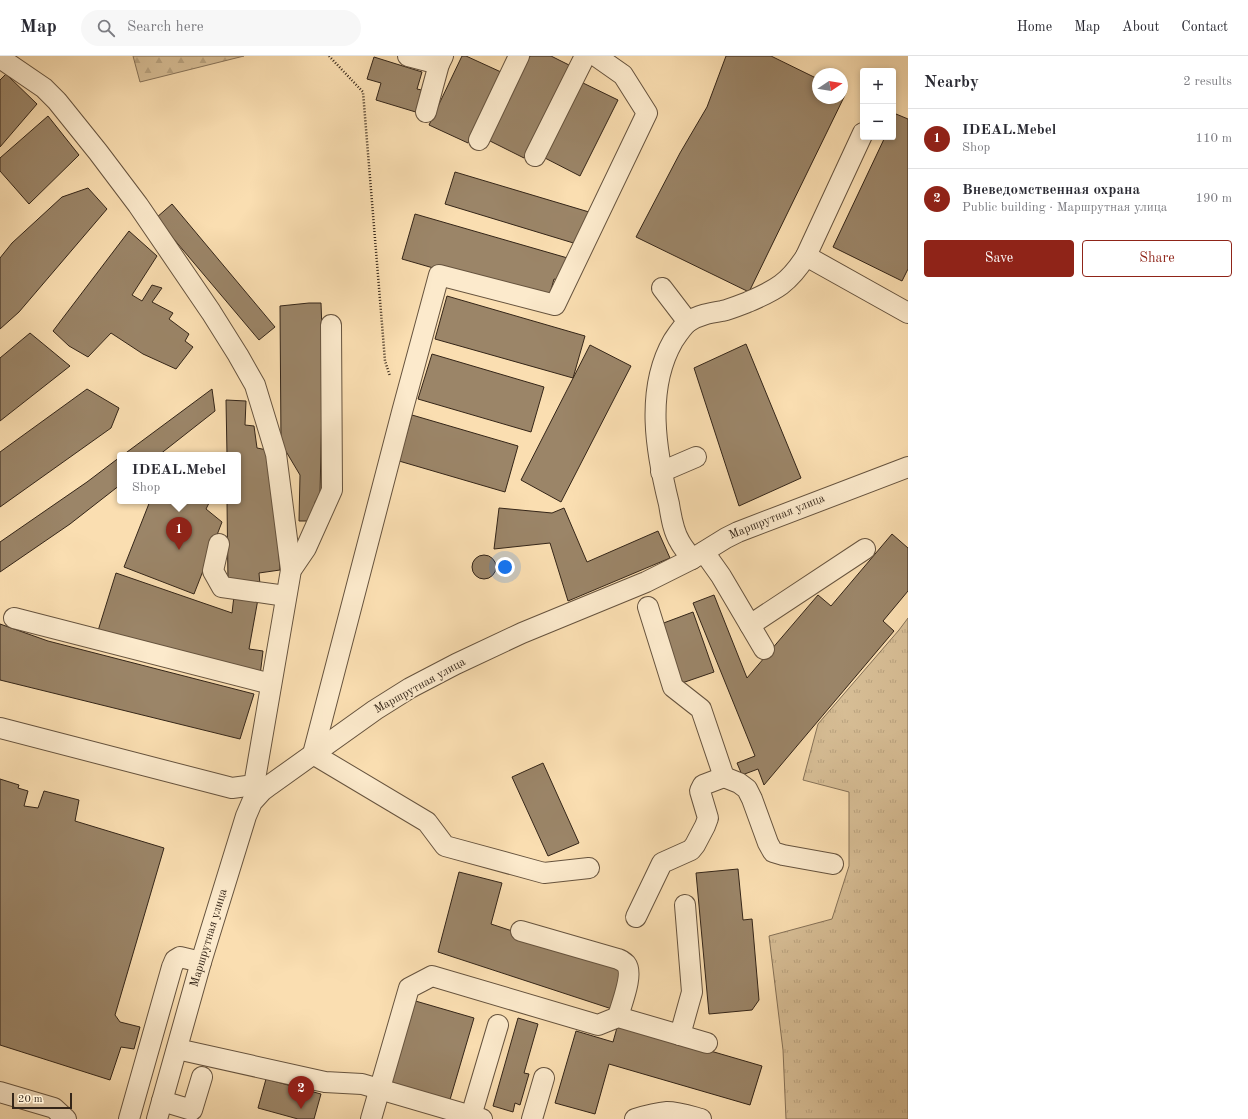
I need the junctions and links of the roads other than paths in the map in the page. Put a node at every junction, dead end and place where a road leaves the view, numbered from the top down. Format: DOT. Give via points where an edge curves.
graph roads {
  1 [pos="408,56"];
  2 [pos="519,56"];
  3 [pos="585,56"];
  4 [pos="596,56"];
  5 [pos="1,59"];
  6 [pos="441,60"];
  7 [pos="426,112"];
  8 [pos="860,139"];
  9 [pos="479,140"];
  10 [pos="535,156"];
  11 [pos="806,256"];
  12 [pos="662,288"];
  13 [pos="908,312"];
  14 [pos="688,322"];
  15 [pos="331,325"];
  16 [pos="696,457"];
  17 [pos="908,467"];
  18 [pos="661,472"];
  19 [pos="219,544"];
  20 [pos="865,549"];
  21 [pos="698,555"];
  22 [pos="291,570"];
  23 [pos="286,596"];
  24 [pos="648,607"];
  25 [pos="14,618"];
  26 [pos="750,625"];
  27 [pos="764,649"];
  28 [pos="271,684"];
  29 [pos="0,728"];
  30 [pos="313,754"];
  31 [pos="724,777"];
  32 [pos="257,789"];
  33 [pos="833,864"];
  34 [pos="589,868"];
  35 [pos="685,905"];
  36 [pos="636,917"];
  37 [pos="522,931"];
  38 [pos="201,962"];
  39 [pos="618,1017"];
  40 [pos="498,1025"];
  41 [pos="680,1035"];
  42 [pos="706,1043"];
  43 [pos="177,1049"];
  44 [pos="202,1077"];
  45 [pos="544,1078"];
  46 [pos="380,1089"];
  47 [pos="0,1092"];
  48 [pos="160,1110"];
  49 [pos="477,1117"];
  50 [pos="66,1119"];
  51 [pos="129,1119"];
  52 [pos="372,1119"];
  53 [pos="532,1119"];
  54 [pos="635,1119"];
  55 [pos="701,1119"];
  1 -- 6 [label="street"];
  2 -- 9 [label="street"];
  3 -- 10 [label="street"];
  4 -- 30 [label="street" via="623,75 647,113 555,305 439,275"];
  5 -- 22 [label="street" via="44,88 98,152 138,204 238,355 255,385 276,454"];
  6 -- 7 [label="street"];
  8 -- 11 [label="street"];
  11 -- 13 [label="street"];
  11 -- 14 [label="street" via="797,270 774,291"];
  12 -- 14 [label="street"];
  14 -- 18 [label="street" via="666,356 658,386 656,418"];
  15 -- 22 [label="street" via="332,490 306,548"];
  16 -- 18 [label="street"];
  17 -- 21 [label="street, Маршрутная улица" via="738,532"];
  18 -- 21 [label="street" via="679,541"];
  19 -- 23 [label="street" via="213,571 222,587"];
  20 -- 26 [label="street"];
  21 -- 26 [label="street" via="721,576"];
  21 -- 30 [label="street, Маршрутная улица" via="646,582 522,633 410,688"];
  22 -- 23 [label="street"];
  23 -- 28 [label="street"];
  24 -- 31 [label="street" via="673,687 701,710"];
  25 -- 28 [label="street"];
  26 -- 27 [label="street"];
  28 -- 32 [label="street"];
  29 -- 32 [label="street" via="232,788"];
  30 -- 32 [label="street, Маршрутная улица"];
  30 -- 34 [label="street" via="427,822 445,846 544,873"];
  31 -- 33 [label="street" via="747,789 773,852"];
  31 -- 36 [label="street" via="703,786 700,791 708,818 705,826 691,850 662,863"];
  32 -- 38 [label="street, Маршрутная улица" via="246,816"];
  35 -- 41 [label="street" via="692,992"];
  37 -- 39 [label="street" via="626,963 629,979"];
  38 -- 43 [label="street, Маршрутная улица"];
  38 -- 51 [label="street" via="180,957 175,960"];
  39 -- 41 [label="street"];
  39 -- 46 [label="street" via="598,1025 432,976 409,988"];
  40 -- 49 [label="street"];
  41 -- 42 [label="street"];
  43 -- 46 [label="street" via="325,1082 362,1084"];
  43 -- 48 [label="street, Маршрутная улица"];
  44 -- 48 [label="street" via="192,1110"];
  45 -- 53 [label="street"];
  46 -- 49 [label="street"];
  46 -- 52 [label="street"];
  47 -- 50 [label="street" via="54,1108"];
  54 -- 55 [label="street" via="667,1112"];
}
